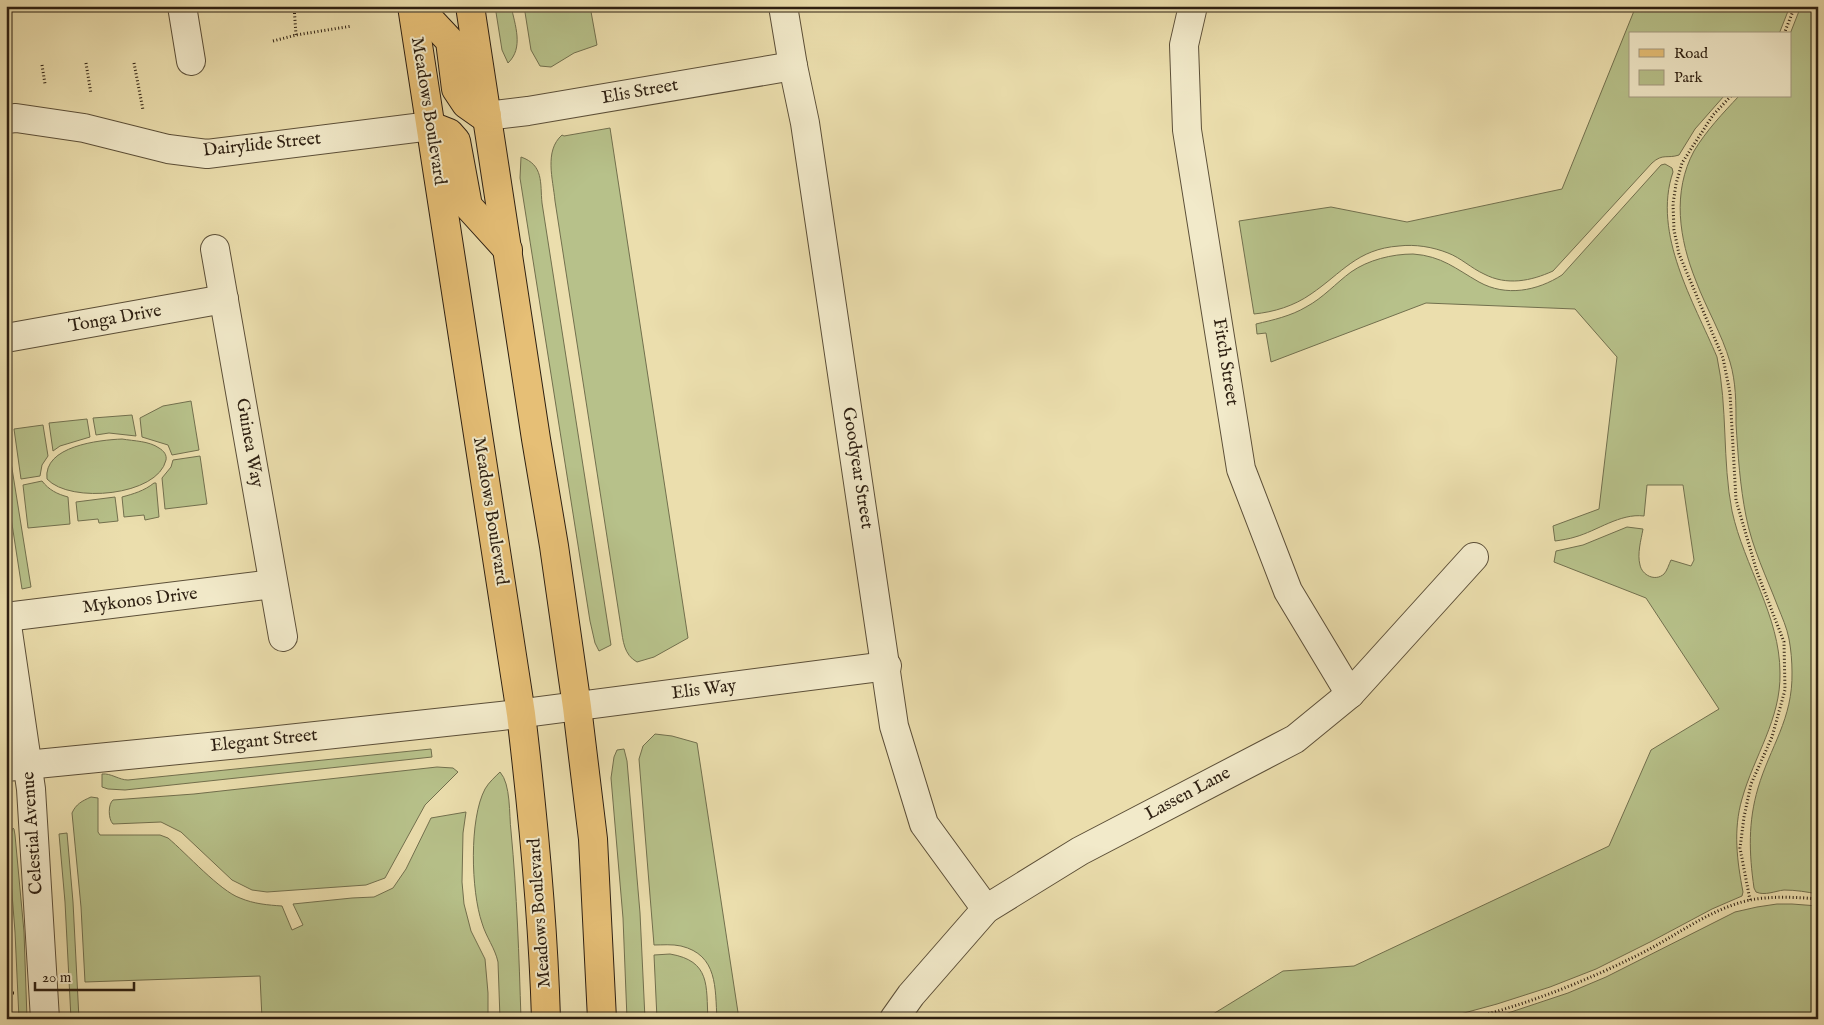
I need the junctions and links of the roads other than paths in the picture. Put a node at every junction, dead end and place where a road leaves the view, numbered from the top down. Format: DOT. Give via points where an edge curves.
graph roads {
  1 [pos="182,6"];
  2 [pos="412,6"];
  3 [pos="417,6"];
  4 [pos="470,6"];
  5 [pos="784,6"];
  6 [pos="1193,6"];
  7 [pos="192,62"];
  8 [pos="793,66"];
  9 [pos="487,116"];
  10 [pos="6,120"];
  11 [pos="431,126"];
  12 [pos="215,249"];
  13 [pos="508,250"];
  14 [pos="224,299"];
  15 [pos="6,338"];
  16 [pos="1474,557"];
  17 [pos="274,584"];
  18 [pos="6,618"];
  19 [pos="283,637"];
  20 [pos="887,666"];
  21 [pos="1350,694"];
  22 [pos="577,707"];
  23 [pos="521,714"];
  24 [pos="17,766"];
  25 [pos="986,909"];
  26 [pos="45,1019"];
  27 [pos="546,1019"];
  28 [pos="602,1019"];
  29 [pos="894,1019"];
  1 -- 7 [label="street"];
  2 -- 11 [label="main road, Meadows Boulevard"];
  3 -- 9 [label="main road" via="450,41 456,89 466,104"];
  4 -- 9 [label="main road"];
  5 -- 8 [label="street, Goodyear Street"];
  6 -- 21 [label="street, Fitch Street" via="1184,44 1187,130 1241,469 1288,591"];
  8 -- 9 [label="street, Elis Street"];
  8 -- 20 [label="street, Goodyear Street" via="805,124"];
  9 -- 13 [label="main road"];
  10 -- 11 [label="street, Dairylide Street" via="16,118 84,128 168,149 207,154"];
  11 -- 13 [label="main road" via="449,133 456,141 468,206"];
  11 -- 23 [label="main road, Meadows Boulevard"];
  12 -- 14 [label="street, Guinea Way"];
  13 -- 22 [label="main road"];
  14 -- 15 [label="street, Tonga Drive"];
  14 -- 17 [label="street, Guinea Way"];
  16 -- 21 [label="street, Lassen Lane"];
  17 -- 18 [label="street, Mykonos Drive"];
  17 -- 19 [label="street, Guinea Way"];
  18 -- 24 [label="street, Celestial Avenue"];
  20 -- 22 [label="street, Elis Way"];
  20 -- 25 [label="street, Goodyear Street" via="894,726 924,824"];
  21 -- 25 [label="street, Lassen Lane" via="1295,739 1080,851"];
  22 -- 23 [label="street, Elis Way"];
  22 -- 28 [label="main road" via="593,839"];
  23 -- 24 [label="street, Elegant Street"];
  23 -- 27 [label="main road, Meadows Boulevard" via="533,810"];
  24 -- 26 [label="street, Celestial Avenue"];
  25 -- 29 [label="street, Lassen Lane" via="910,995"];
}
